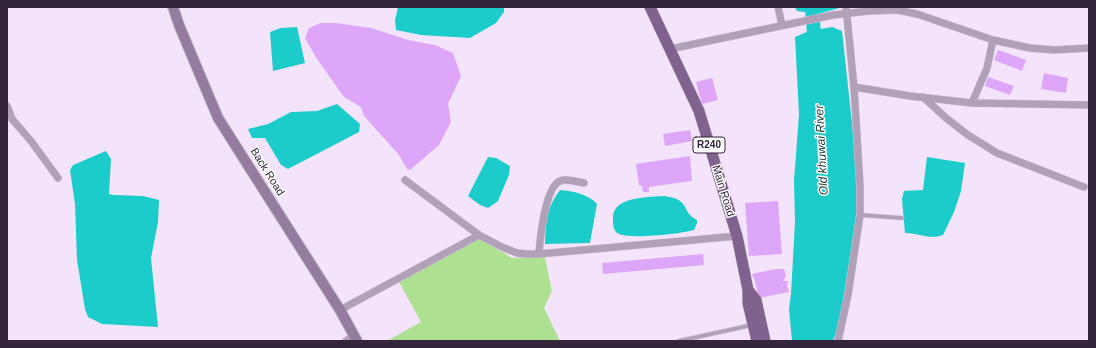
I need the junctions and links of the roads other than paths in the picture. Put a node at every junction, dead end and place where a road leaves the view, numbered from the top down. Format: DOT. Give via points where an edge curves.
graph roads {
  1 [pos="173,7"];
  2 [pos="650,7"];
  3 [pos="778,7"];
  4 [pos="846,10"];
  5 [pos="782,25"];
  6 [pos="993,40"];
  7 [pos="1089,48"];
  8 [pos="670,49"];
  9 [pos="854,87"];
  10 [pos="924,98"];
  11 [pos="972,103"];
  12 [pos="1089,105"];
  13 [pos="7,106"];
  14 [pos="58,178"];
  15 [pos="405,180"];
  16 [pos="584,183"];
  17 [pos="1084,187"];
  18 [pos="860,215"];
  19 [pos="902,218"];
  20 [pos="479,235"];
  21 [pos="737,236"];
  22 [pos="539,254"];
  23 [pos="748,290"];
  24 [pos="340,310"];
  25 [pos="753,325"];
  26 [pos="352,339"];
  27 [pos="679,341"];
  28 [pos="756,341"];
  29 [pos="765,341"];
  30 [pos="838,341"];
  1 -- 24 [label="street, Back Road" via="218,118"];
  2 -- 8 [label="main road, Main Road / R240"];
  3 -- 5 [label="street"];
  4 -- 5 [label="street"];
  4 -- 6 [label="street" via="897,10 917,14"];
  4 -- 9 [label="street"];
  5 -- 8 [label="street"];
  6 -- 7 [label="street" via="1030,48"];
  6 -- 11 [label="street" via="987,68"];
  8 -- 21 [label="main road, Main Road / R240" via="699,111"];
  9 -- 10 [label="street"];
  9 -- 18 [label="street"];
  10 -- 11 [label="street"];
  10 -- 17 [label="street" via="968,135 997,153"];
  11 -- 12 [label="street"];
  13 -- 14 [label="street" via="12,119"];
  15 -- 20 [label="street"];
  16 -- 22 [label="street" via="561,181 552,189 541,229"];
  18 -- 19 [label="lane"];
  18 -- 30 [label="street"];
  20 -- 22 [label="street" via="517,253"];
  20 -- 24 [label="street"];
  21 -- 22 [label="street"];
  21 -- 23 [label="main road, Main Road / R240"];
  23 -- 25 [label="main road, Main Road / R240"];
  23 -- 29 [label="main road, Main Road / R240" via="756,300"];
  24 -- 26 [label="street, Back Road"];
  25 -- 27 [label="lane"];
  25 -- 28 [label="main road, Main Road / R240"];
}
